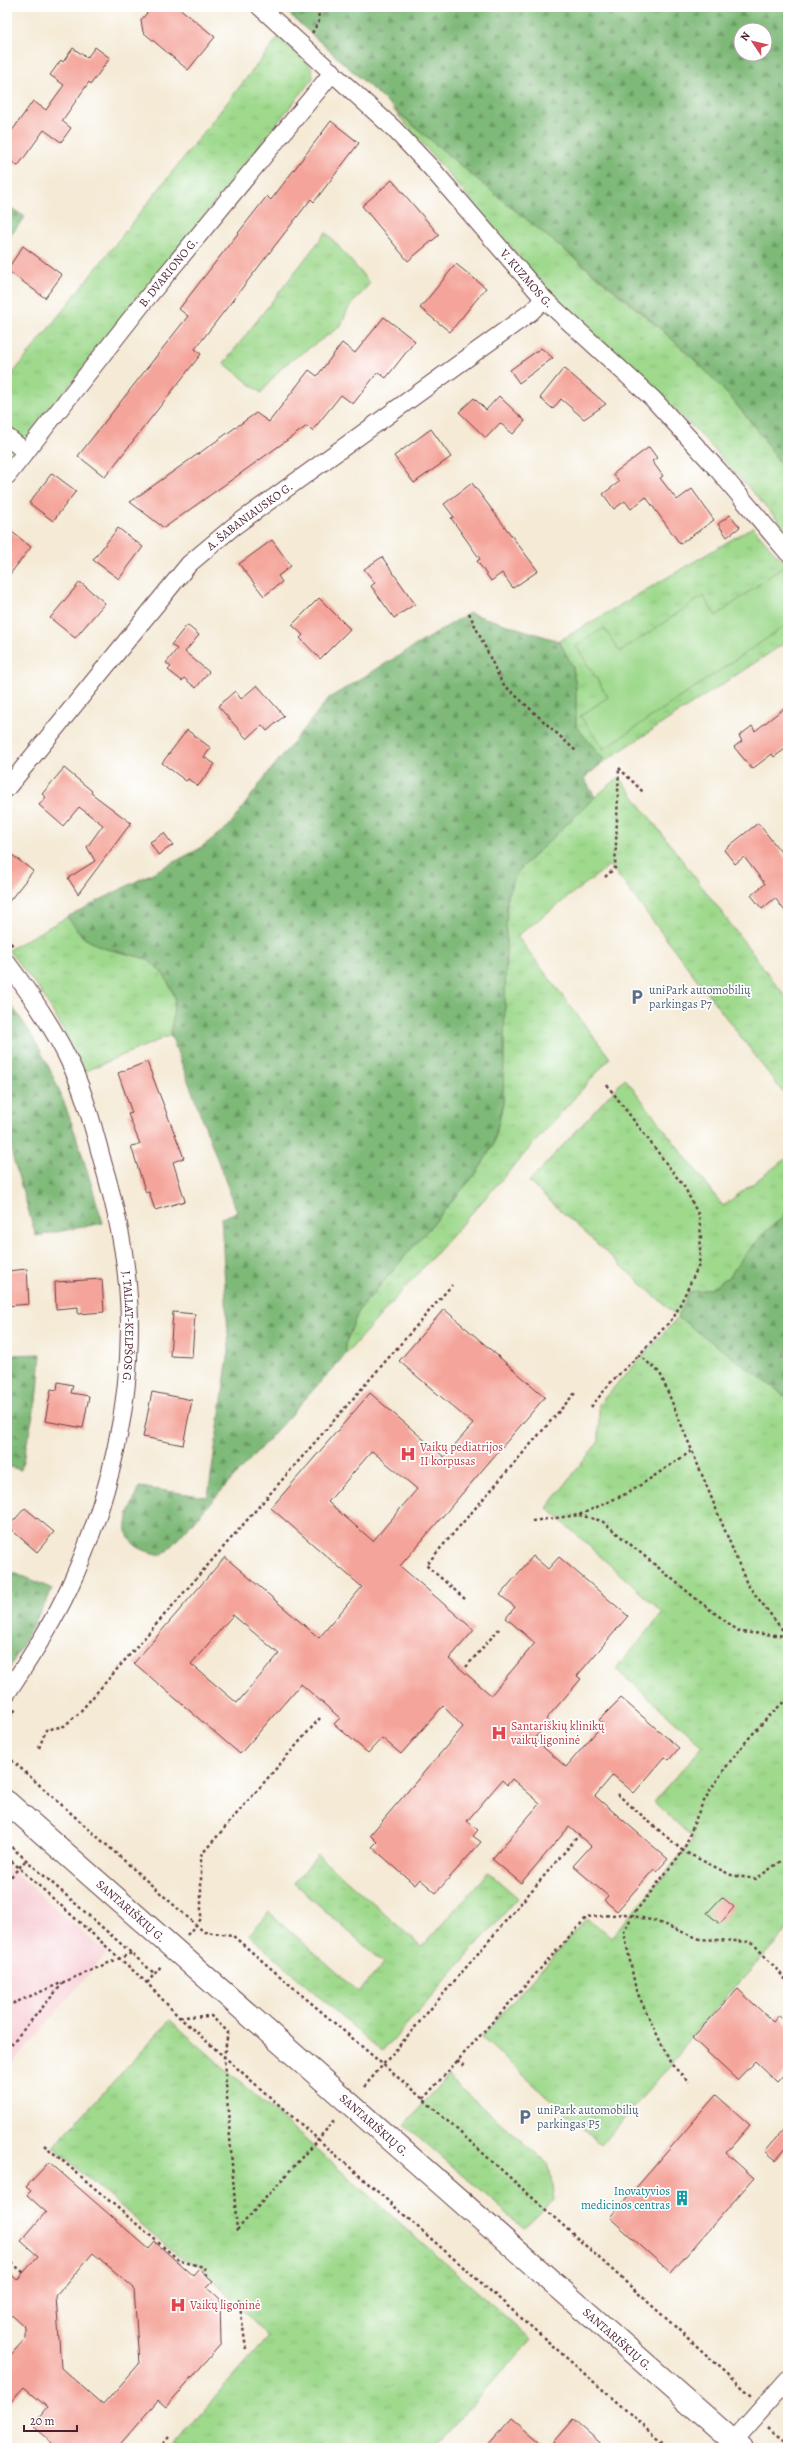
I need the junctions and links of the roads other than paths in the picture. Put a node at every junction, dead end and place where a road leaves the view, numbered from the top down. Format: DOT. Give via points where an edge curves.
graph roads {
  1 [pos="260,7"];
  2 [pos="333,72"];
  3 [pos="544,299"];
  4 [pos="7,437"];
  5 [pos="26,452"];
  6 [pos="7,476"];
  7 [pos="788,553"];
  8 [pos="7,788"];
  9 [pos="12,956"];
  10 [pos="13,1699"];
  11 [pos="7,1802"];
  12 [pos="788,2379"];
  13 [pos="737,2444"];
  1 -- 2 [label="street, V. KUZMOS G."];
  2 -- 3 [label="street, V. KUZMOS G." via="394,128"];
  2 -- 5 [label="street, B. DVARIONO G." via="147,298"];
  3 -- 7 [label="street, V. KUZMOS G." via="653,399 719,470"];
  3 -- 8 [label="street, A. ŠABANIAUSKO G." via="531,312 232,527 189,564"];
  4 -- 5 [label="street"];
  5 -- 6 [label="street, B. DVARIONO G."];
  9 -- 10 [label="street, J. TALLAT-KELPŠOS G." via="74,1070 89,1112 123,1245 129,1306 124,1392 106,1489 68,1589"];
  11 -- 13 [label="main road, SANTARIŠKIŲ G."];
  12 -- 13 [label="street" via="763,2406"];
}
